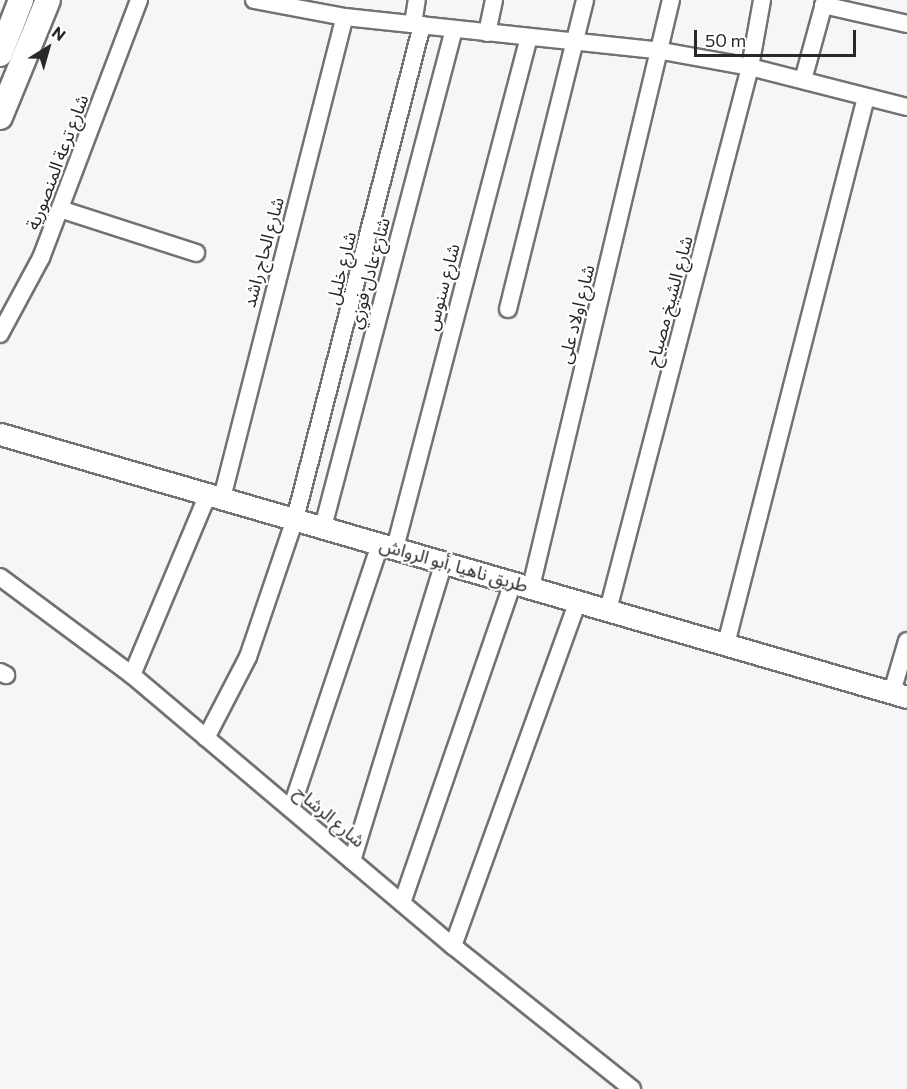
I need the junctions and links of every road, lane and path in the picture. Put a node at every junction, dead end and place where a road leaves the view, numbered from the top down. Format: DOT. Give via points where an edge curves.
graph roads {
  1 [pos="21,0"];
  2 [pos="48,0"];
  3 [pos="139,0"];
  4 [pos="254,0"];
  5 [pos="417,0"];
  6 [pos="494,0"];
  7 [pos="585,0"];
  8 [pos="671,0"];
  9 [pos="762,0"];
  10 [pos="824,3"];
  11 [pos="345,17"];
  12 [pos="907,24"];
  13 [pos="418,25"];
  14 [pos="454,29"];
  15 [pos="486,33"];
  16 [pos="529,37"];
  17 [pos="576,43"];
  18 [pos="662,51"];
  19 [pos="0,54"];
  20 [pos="750,67"];
  21 [pos="803,80"];
  22 [pos="866,97"];
  23 [pos="907,107"];
  24 [pos="0,117"];
  25 [pos="60,209"];
  26 [pos="196,253"];
  27 [pos="508,309"];
  28 [pos="0,334"];
  29 [pos="0,434"];
  30 [pos="215,496"];
  31 [pos="295,519"];
  32 [pos="323,527"];
  33 [pos="387,546"];
  34 [pos="444,562"];
  35 [pos="0,577"];
  36 [pos="522,584"];
  37 [pos="578,601"];
  38 [pos="608,610"];
  39 [pos="907,641"];
  40 [pos="726,644"];
  41 [pos="132,675"];
  42 [pos="900,694"];
  43 [pos="206,738"];
  44 [pos="291,809"];
  45 [pos="352,861"];
  46 [pos="402,903"];
  47 [pos="453,946"];
  48 [pos="632,1089"];
  1 -- 19 [label="main road"];
  2 -- 24 [label="main road"];
  3 -- 25 [label="street, شارع ترعة المنصورية"];
  4 -- 11 [label="street"];
  5 -- 13 [label="street, شارع خليل"];
  6 -- 15 [label="street"];
  7 -- 17 [label="street"];
  8 -- 18 [label="street, شارع اولاد على"];
  9 -- 20 [label="street, شارع الشيخ مصباح"];
  10 -- 12 [label="street"];
  10 -- 21 [label="street"];
  11 -- 13 [label="street"];
  11 -- 30 [label="street, شارع الحاج راشد"];
  13 -- 14 [label="street"];
  13 -- 31 [label="street, شارع خليل"];
  14 -- 15 [label="street"];
  14 -- 32 [label="street, شارع عادل فوزي"];
  15 -- 16 [label="street"];
  16 -- 17 [label="street"];
  16 -- 33 [label="street, شارع سنوس"];
  17 -- 18 [label="street"];
  17 -- 27 [label="street"];
  18 -- 20 [label="street"];
  18 -- 36 [label="street, شارع اولاد على"];
  20 -- 21 [label="street"];
  20 -- 38 [label="street, شارع الشيخ مصباح"];
  21 -- 22 [label="street"];
  22 -- 23 [label="street"];
  22 -- 40 [label="street"];
  25 -- 26 [label="street"];
  25 -- 28 [label="street, شارع ترعة المنصورية" via="31,281"];
  29 -- 30 [label="street, طريق ناهيا ,أبو الرواش"];
  30 -- 31 [label="street, طريق ناهيا ,أبو الرواش"];
  30 -- 41 [label="street, شارع الحاج راشد"];
  31 -- 32 [label="street, طريق ناهيا ,أبو الرواش"];
  31 -- 43 [label="street, شارع خليل" via="248,657"];
  32 -- 33 [label="street, طريق ناهيا ,أبو الرواش"];
  33 -- 34 [label="street, طريق ناهيا ,أبو الرواش"];
  33 -- 44 [label="street, شارع سنوس"];
  34 -- 36 [label="street, طريق ناهيا ,أبو الرواش"];
  34 -- 45 [label="street"];
  35 -- 41 [label="street, شارع الرشاح"];
  36 -- 37 [label="street, طريق ناهيا ,أبو الرواش"];
  36 -- 46 [label="street, شارع اولاد على"];
  37 -- 38 [label="street, طريق ناهيا ,أبو الرواش"];
  37 -- 47 [label="street"];
  38 -- 40 [label="street, طريق ناهيا ,أبو الرواش"];
  39 -- 42 [label="street"];
  40 -- 42 [label="street, طريق ناهيا ,أبو الرواش"];
  41 -- 43 [label="street, شارع الرشاح"];
  43 -- 44 [label="street, شارع الرشاح"];
  44 -- 45 [label="street, شارع الرشاح"];
  45 -- 46 [label="street, شارع الرشاح"];
  46 -- 47 [label="street, شارع الرشاح"];
  47 -- 48 [label="street, شارع الرشاح"];
}
